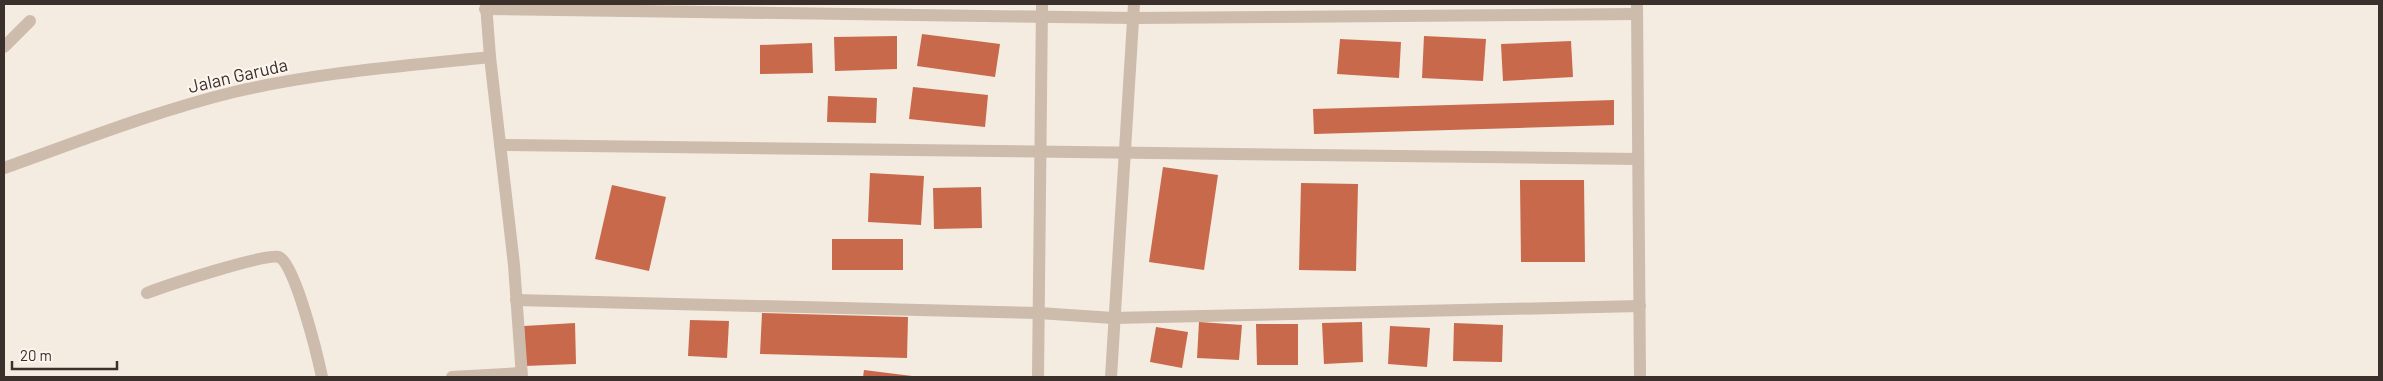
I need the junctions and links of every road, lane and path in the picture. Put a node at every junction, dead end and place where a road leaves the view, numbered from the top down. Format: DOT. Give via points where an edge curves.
graph roads {
  1 [pos="1134,4"];
  2 [pos="486,6"];
  3 [pos="1637,9"];
  4 [pos="1042,10"];
  5 [pos="1133,18"];
  6 [pos="30,21"];
  7 [pos="4,46"];
  8 [pos="490,57"];
  9 [pos="500,145"];
  10 [pos="1041,152"];
  11 [pos="1124,154"];
  12 [pos="1638,159"];
  13 [pos="4,168"];
  14 [pos="147,293"];
  15 [pos="516,300"];
  16 [pos="1640,306"];
  17 [pos="1039,313"];
  18 [pos="1113,318"];
  19 [pos="521,375"];
  20 [pos="322,377"];
  21 [pos="452,377"];
  22 [pos="1038,377"];
  23 [pos="1111,377"];
  24 [pos="1640,377"];
  1 -- 5 [label="street"];
  2 -- 4 [label="street"];
  2 -- 8 [label="street"];
  3 -- 5 [label="street"];
  3 -- 12 [label="street"];
  4 -- 5 [label="street"];
  4 -- 10 [label="street"];
  5 -- 11 [label="street"];
  6 -- 7 [label="street"];
  8 -- 9 [label="street"];
  8 -- 13 [label="street, Jalan Garuda" via="321,76 235,92 158,113"];
  9 -- 10 [label="street"];
  9 -- 15 [label="street"];
  10 -- 11 [label="street"];
  10 -- 17 [label="street"];
  11 -- 12 [label="street"];
  11 -- 18 [label="street"];
  12 -- 16 [label="street"];
  14 -- 20 [label="street" via="244,263 281,258 296,285"];
  15 -- 17 [label="street"];
  15 -- 19 [label="street"];
  16 -- 18 [label="street"];
  16 -- 24 [label="street"];
  17 -- 18 [label="street"];
  17 -- 22 [label="street"];
  18 -- 23 [label="street"];
  19 -- 21 [label="street"];
}
